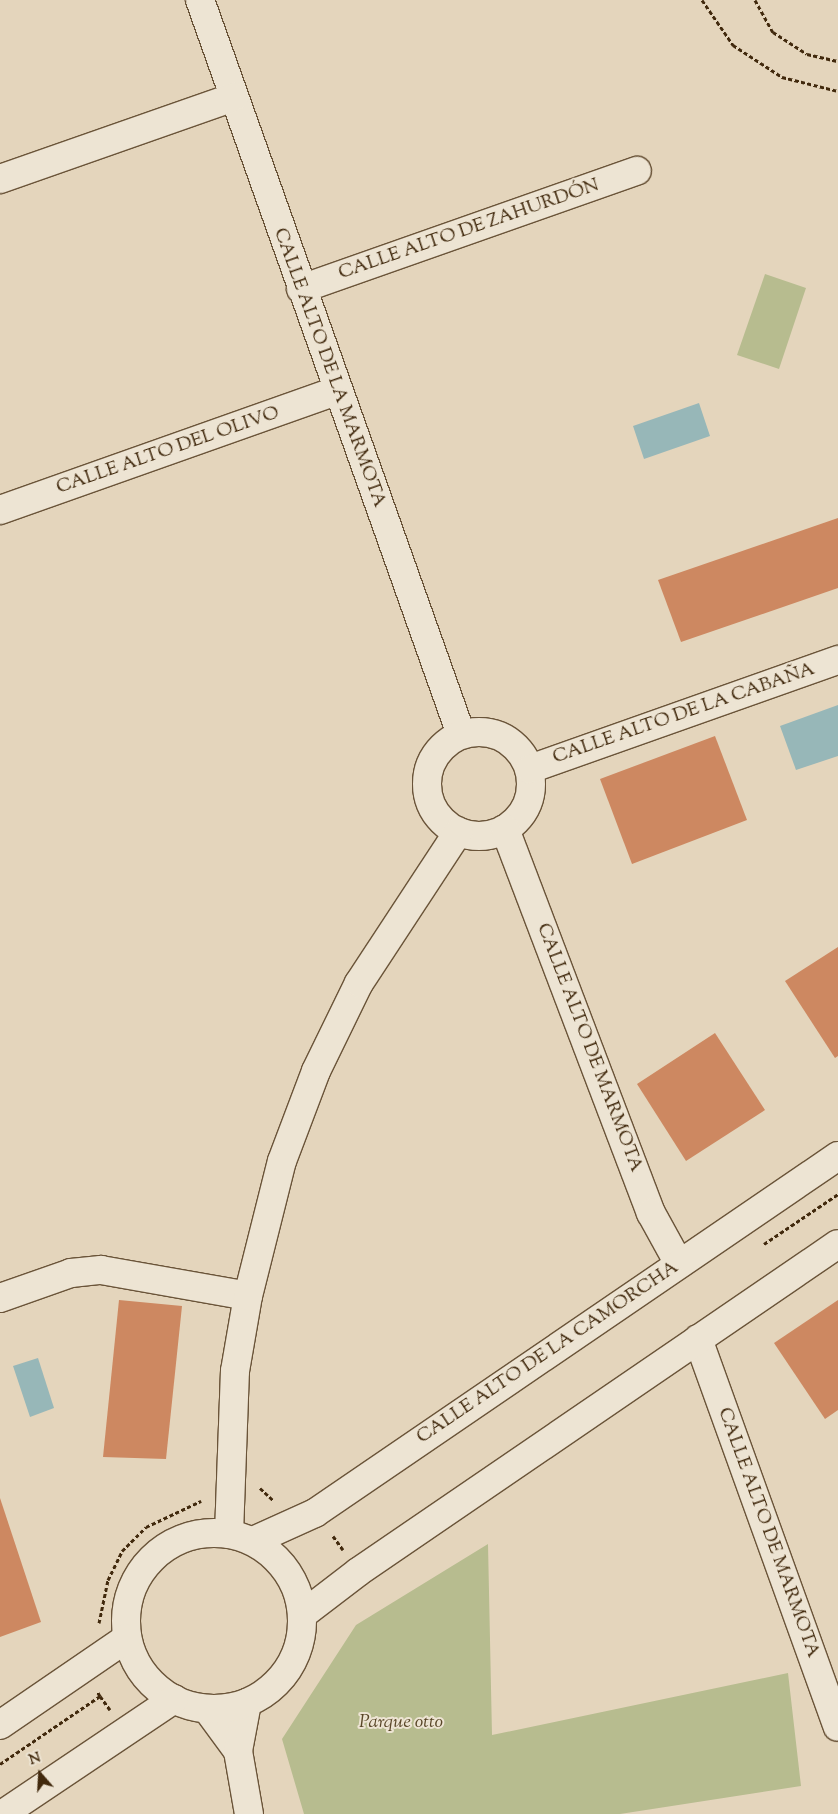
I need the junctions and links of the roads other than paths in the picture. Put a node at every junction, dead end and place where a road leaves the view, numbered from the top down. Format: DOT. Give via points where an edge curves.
graph roads {
  1 [pos="200,0"];
  2 [pos="234,97"];
  3 [pos="637,171"];
  4 [pos="0,179"];
  5 [pos="301,289"];
  6 [pos="336,391"];
  7 [pos="0,510"];
  8 [pos="838,660"];
  9 [pos="461,734"];
  10 [pos="530,768"];
  11 [pos="505,829"];
  12 [pos="458,832"];
  13 [pos="838,1156"];
  14 [pos="838,1244"];
  15 [pos="679,1264"];
  16 [pos="248,1296"];
  17 [pos="0,1298"];
  18 [pos="698,1339"];
  19 [pos="241,1538"];
  20 [pos="302,1615"];
  21 [pos="127,1638"];
  22 [pos="174,1699"];
  23 [pos="248,1703"];
  24 [pos="207,1709"];
  25 [pos="0,1725"];
  26 [pos="838,1728"];
  27 [pos="238,1751"];
  28 [pos="3,1814"];
  29 [pos="249,1814"];
  1 -- 2 [label="street, CALLE ALTO DE LA MARMOTA"];
  2 -- 4 [label="street"];
  2 -- 5 [label="street, CALLE ALTO DE LA MARMOTA"];
  3 -- 5 [label="street, CALLE ALTO DE ZAHURDÓN"];
  5 -- 6 [label="street, CALLE ALTO DE LA MARMOTA"];
  6 -- 7 [label="street, CALLE ALTO DEL OLIVO"];
  6 -- 9 [label="street, CALLE ALTO DE LA MARMOTA"];
  8 -- 10 [label="street, CALLE ALTO DE LA CABAÑA"];
  9 -- 10 [label="street" via="495,733 522,753"];
  9 -- 12 [label="street" via="438,750 427,776 430,803 437,815"];
  10 -- 11 [label="street" via="532,782 525,810"];
  11 -- 12 [label="street" via="490,835"];
  11 -- 15 [label="street, CALLE ALTO DE MARMOTA" via="651,1213"];
  12 -- 16 [label="street" via="359,983 316,1071 282,1161"];
  13 -- 15 [label="street, CALLE ALTO DE LA CAMORCHA"];
  14 -- 18 [label="street"];
  15 -- 19 [label="street, CALLE ALTO DE LA CAMORCHA" via="316,1513"];
  16 -- 17 [label="street" via="101,1270 71,1273"];
  16 -- 19 [label="street" via="235,1371"];
  18 -- 20 [label="street" via="358,1572"];
  18 -- 26 [label="street, CALLE ALTO DE MARMOTA"];
  19 -- 20 [label="street" via="288,1572"];
  19 -- 21 [label="street" via="187,1537 150,1559 129,1596"];
  20 -- 23 [label="street" via="302,1633 289,1668 264,1694"];
  21 -- 22 [label="street" via="143,1674"];
  21 -- 25 [label="street"];
  22 -- 24 [label="street"];
  22 -- 28 [label="street"];
  23 -- 24 [label="street"];
  23 -- 27 [label="street"];
  24 -- 27 [label="street"];
  27 -- 29 [label="street"];
}
